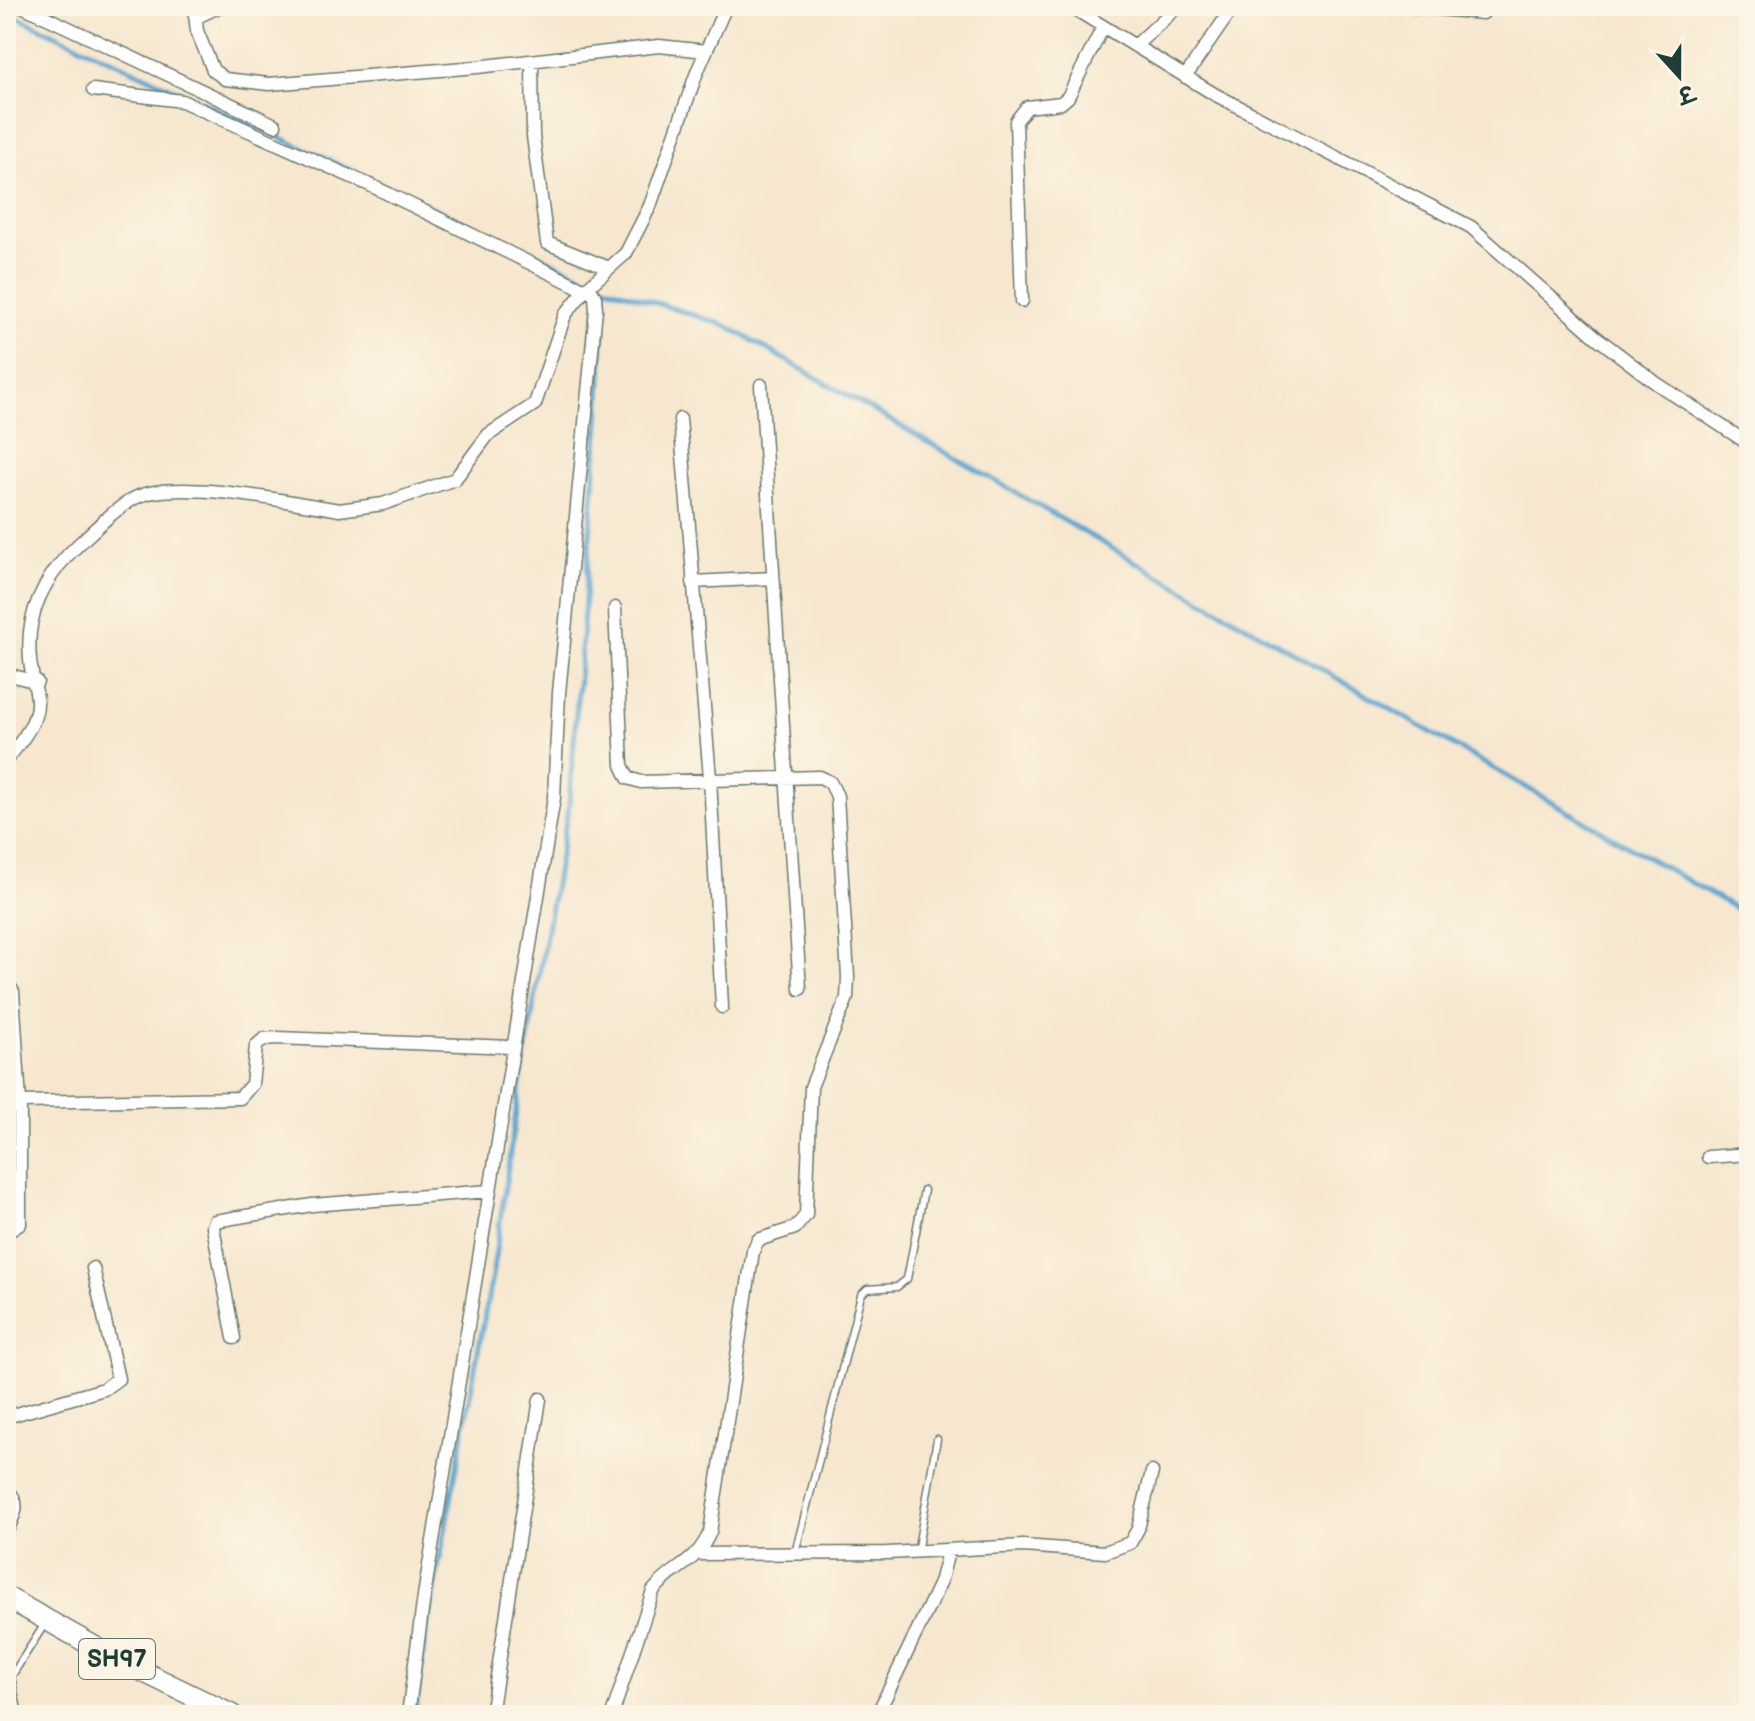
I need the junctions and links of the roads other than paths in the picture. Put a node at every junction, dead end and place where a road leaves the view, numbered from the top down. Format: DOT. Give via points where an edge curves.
graph roads {
  1 [pos="22,6"];
  2 [pos="220,6"];
  3 [pos="726,6"];
  4 [pos="1062,6"];
  5 [pos="1178,6"];
  6 [pos="1234,6"];
  7 [pos="1403,6"];
  8 [pos="195,11"];
  9 [pos="1483,13"];
  10 [pos="1103,27"];
  11 [pos="1135,46"];
  12 [pos="706,51"];
  13 [pos="532,61"];
  14 [pos="221,77"];
  15 [pos="1185,77"];
  16 [pos="93,90"];
  17 [pos="204,101"];
  18 [pos="275,125"];
  19 [pos="605,272"];
  20 [pos="588,287"];
  21 [pos="1022,301"];
  22 [pos="761,385"];
  23 [pos="680,419"];
  24 [pos="1749,444"];
  25 [pos="773,578"];
  26 [pos="693,582"];
  27 [pos="615,608"];
  28 [pos="6,674"];
  29 [pos="37,682"];
  30 [pos="6,760"];
  31 [pos="786,776"];
  32 [pos="710,778"];
  33 [pos="6,980"];
  34 [pos="800,989"];
  35 [pos="722,1007"];
  36 [pos="513,1047"];
  37 [pos="20,1102"];
  38 [pos="1749,1154"];
  39 [pos="1708,1157"];
  40 [pos="924,1190"];
  41 [pos="489,1191"];
  42 [pos="6,1233"];
  43 [pos="93,1268"];
  44 [pos="234,1338"];
  45 [pos="540,1399"];
  46 [pos="6,1417"];
  47 [pos="937,1439"];
  48 [pos="1152,1472"];
  49 [pos="6,1488"];
  50 [pos="6,1532"];
  51 [pos="948,1552"];
  52 [pos="795,1553"];
  53 [pos="917,1553"];
  54 [pos="701,1554"];
  55 [pos="6,1597"];
  56 [pos="47,1621"];
  57 [pos="8,1688"];
  58 [pos="227,1714"];
  59 [pos="19,1715"];
  60 [pos="408,1715"];
  61 [pos="491,1715"];
  62 [pos="612,1715"];
  63 [pos="877,1715"];
  1 -- 17 [label="street"];
  2 -- 8 [label="street"];
  3 -- 12 [label="street"];
  4 -- 10 [label="street"];
  5 -- 11 [label="street"];
  6 -- 15 [label="street"];
  7 -- 9 [label="street"];
  8 -- 14 [label="street" via="199,37"];
  10 -- 11 [label="street"];
  10 -- 21 [label="street" via="1068,97 1061,103 1027,107 1016,121"];
  11 -- 15 [label="street"];
  12 -- 13 [label="street" via="659,46"];
  12 -- 19 [label="street" via="650,206 626,253"];
  13 -- 14 [label="street" via="269,84"];
  13 -- 19 [label="street" via="533,136 547,243"];
  14 -- 17 [label="street"];
  15 -- 24 [label="street" via="1471,227 1596,337"];
  16 -- 17 [label="street"];
  17 -- 18 [label="street"];
  17 -- 20 [label="street"];
  19 -- 20 [label="street"];
  20 -- 29 [label="street" via="565,315 535,404 488,435 462,474 448,483 350,510 169,488 136,497 99,525 48,579 31,620 28,655"];
  20 -- 36 [label="street" via="596,309 559,693 554,798"];
  22 -- 25 [label="street"];
  23 -- 26 [label="street"];
  25 -- 26 [label="street"];
  25 -- 31 [label="street"];
  26 -- 32 [label="street"];
  27 -- 32 [label="street" via="624,774 641,782"];
  28 -- 29 [label="street"];
  29 -- 30 [label="street" via="36,719"];
  31 -- 32 [label="street"];
  31 -- 34 [label="street"];
  31 -- 54 [label="street" via="820,777 830,782 837,796 847,998 811,1087 806,1215 795,1228 758,1240 753,1251 710,1532"];
  32 -- 35 [label="street"];
  33 -- 37 [label="street" via="13,992"];
  36 -- 37 [label="street" via="264,1039 256,1046 252,1084 240,1098"];
  36 -- 41 [label="street"];
  37 -- 42 [label="street" via="20,1224"];
  38 -- 39 [label="street"];
  40 -- 52 [label="lane" via="907,1279 897,1287 867,1289 861,1295"];
  41 -- 44 [label="street" via="312,1205 215,1221"];
  41 -- 60 [label="street"];
  43 -- 46 [label="street" via="118,1379 104,1389"];
  45 -- 61 [label="street"];
  47 -- 53 [label="lane"];
  48 -- 51 [label="street" via="1138,1529 1123,1547 1105,1552 1023,1546"];
  49 -- 50 [label="street" via="17,1501"];
  51 -- 53 [label="street"];
  51 -- 63 [label="street" via="940,1583"];
  52 -- 53 [label="street"];
  52 -- 54 [label="street"];
  54 -- 62 [label="street" via="664,1577 653,1591"];
  55 -- 56 [label="main road, SH97"];
  56 -- 57 [label="lane"];
  56 -- 58 [label="main road, SH97"];
  57 -- 59 [label="lane"];
}
